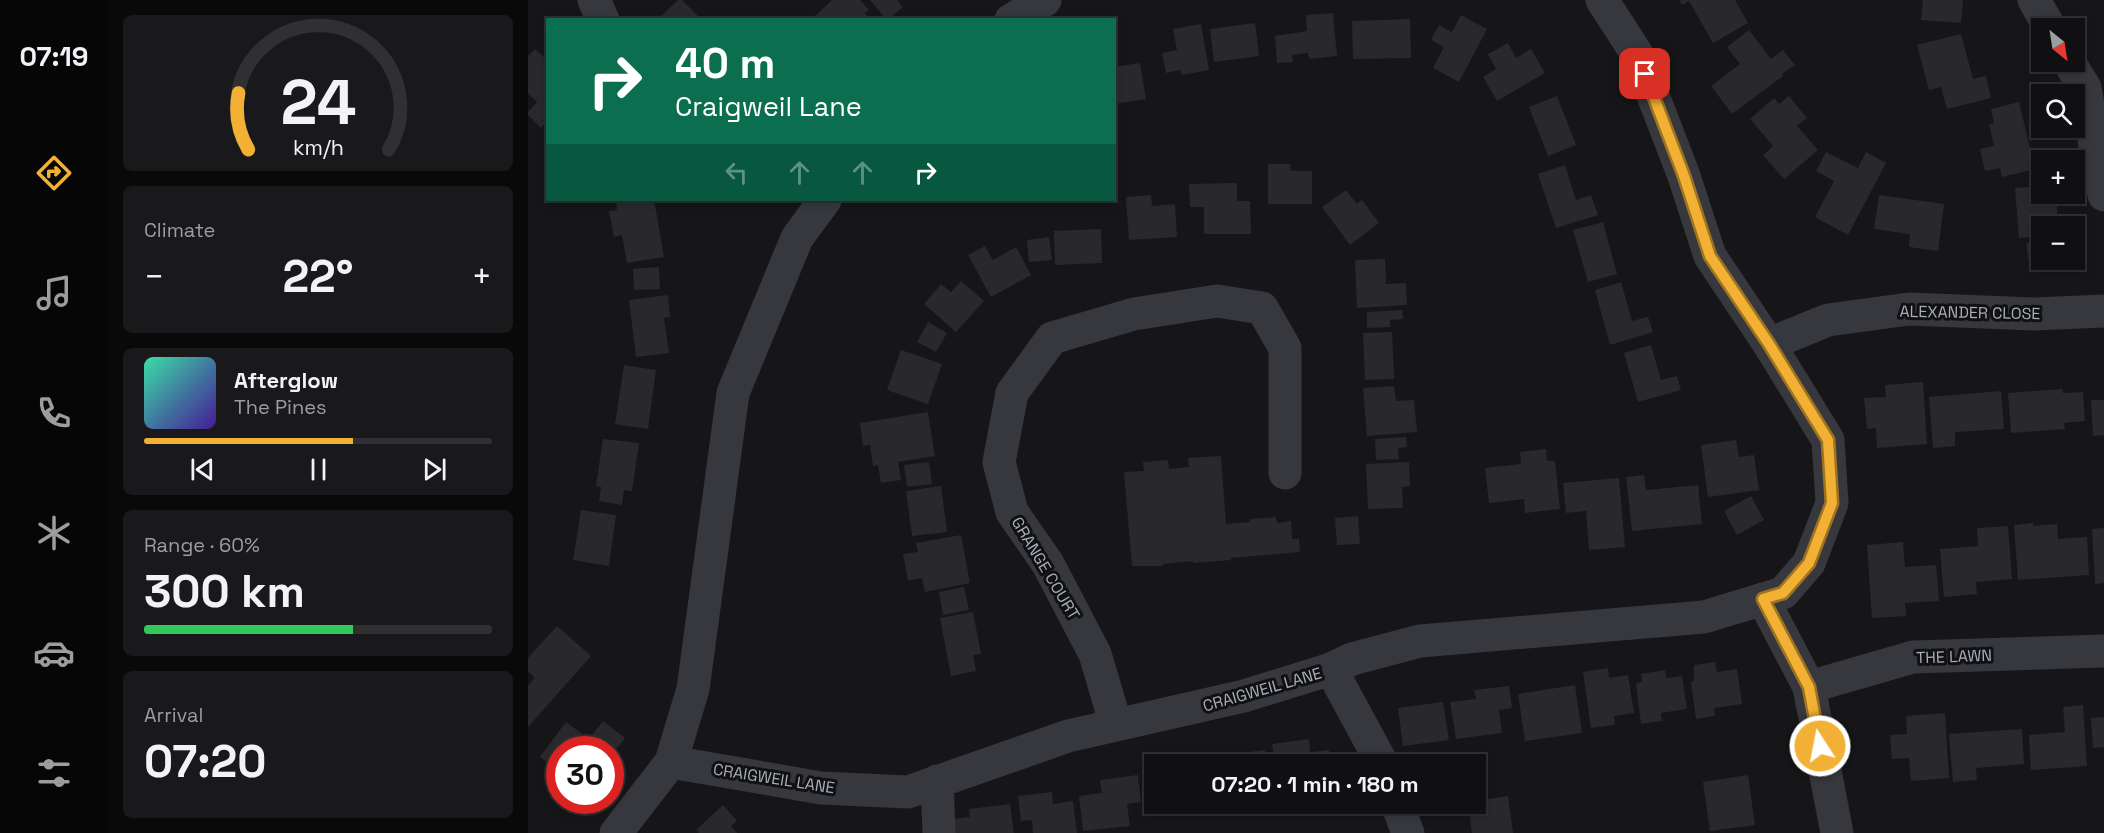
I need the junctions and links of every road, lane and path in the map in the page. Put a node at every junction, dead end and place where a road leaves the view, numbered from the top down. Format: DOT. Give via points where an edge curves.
graph roads {
  1 [pos="594,0"];
  2 [pos="1045,0"];
  3 [pos="1602,0"];
  4 [pos="2034,0"];
  5 [pos="602,18"];
  6 [pos="1014,18"];
  7 [pos="2044,18"];
  8 [pos="2075,72"];
  9 [pos="2104,195"];
  10 [pos="824,201"];
  11 [pos="2104,311"];
  12 [pos="1769,344"];
  13 [pos="1285,473"];
  14 [pos="1763,599"];
  15 [pos="2104,651"];
  16 [pos="1331,669"];
  17 [pos="1809,687"];
  18 [pos="1116,725"];
  19 [pos="1377,754"];
  20 [pos="671,762"];
  21 [pos="937,781"];
  22 [pos="1401,814"];
  23 [pos="616,833"];
  24 [pos="939,833"];
  25 [pos="1408,833"];
  26 [pos="1838,833"];
  1 -- 5 [label="street"];
  2 -- 6 [label="street"];
  3 -- 12 [label="street, CRAIGWEIL LANE" via="1637,54 1710,256"];
  4 -- 7 [label="street"];
  8 -- 9 [label="street" via="2085,88"];
  10 -- 20 [label="street" via="797,238 733,393 693,689"];
  11 -- 12 [label="street, ALEXANDER CLOSE" via="2034,314 1909,309 1828,320"];
  12 -- 14 [label="street, CRAIGWEIL LANE" via="1828,440 1832,503 1809,563 1783,593"];
  13 -- 18 [label="street, GRANGE COURT" via="1285,348 1262,308 1217,301 1134,314 1052,339 1012,393 999,462 1012,512 1048,564 1095,654"];
  14 -- 16 [label="street, CRAIGWEIL LANE" via="1704,617 1420,642 1352,659"];
  14 -- 17 [label="street"];
  15 -- 17 [label="street, THE LAWN" via="1913,657"];
  16 -- 18 [label="street, CRAIGWEIL LANE" via="1244,696"];
  16 -- 19 [label="street"];
  17 -- 26 [label="street"];
  18 -- 21 [label="street, CRAIGWEIL LANE" via="1068,736"];
  20 -- 21 [label="street, CRAIGWEIL LANE" via="821,788 908,792"];
  20 -- 23 [label="street"];
  21 -- 24 [label="street"];
  22 -- 25 [label="street"];
}
